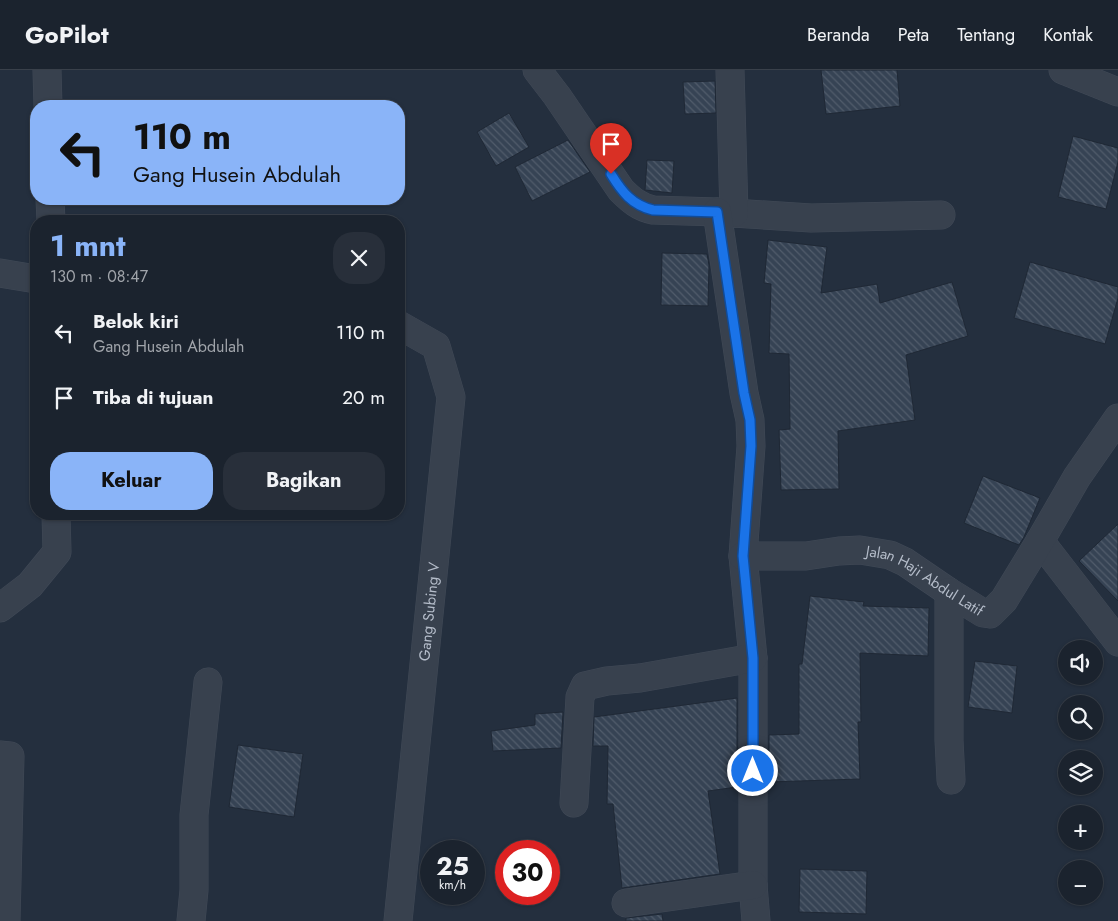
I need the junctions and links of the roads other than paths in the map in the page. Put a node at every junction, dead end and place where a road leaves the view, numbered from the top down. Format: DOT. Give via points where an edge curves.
graph roads {
  1 [pos="47,70"];
  2 [pos="537,70"];
  3 [pos="730,70"];
  4 [pos="1062,70"];
  5 [pos="1118,92"];
  6 [pos="48,100"];
  7 [pos="725,212"];
  8 [pos="941,215"];
  9 [pos="0,273"];
  10 [pos="30,278"];
  11 [pos="405,329"];
  12 [pos="1118,418"];
  13 [pos="56,520"];
  14 [pos="1040,541"];
  15 [pos="743,556"];
  16 [pos="949,592"];
  17 [pos="0,608"];
  18 [pos="1118,642"];
  19 [pos="753,658"];
  20 [pos="208,682"];
  21 [pos="0,755"];
  22 [pos="951,780"];
  23 [pos="574,803"];
  24 [pos="753,885"];
  25 [pos="626,903"];
  26 [pos="6,921"];
  27 [pos="191,921"];
  28 [pos="398,921"];
  29 [pos="756,921"];
  1 -- 6 [label="street"];
  2 -- 7 [label="street" via="621,190 633,202 653,210"];
  3 -- 7 [label="street"];
  4 -- 5 [label="street"];
  7 -- 8 [label="street" via="811,218"];
  7 -- 15 [label="street" via="743,384 750,420"];
  9 -- 10 [label="street"];
  11 -- 28 [label="street, Gang Subing V" via="436,346 451,397"];
  12 -- 14 [label="street, Jalan Haji Abdul Latif" via="1077,477"];
  13 -- 17 [label="street" via="57,552 30,585"];
  14 -- 16 [label="street, Jalan Haji Abdul Latif" via="1004,600 990,614"];
  14 -- 18 [label="street"];
  15 -- 16 [label="street, Jalan Haji Abdul Latif" via="806,556 839,550 874,552 905,562"];
  15 -- 19 [label="street"];
  16 -- 22 [label="street"];
  19 -- 23 [label="street" via="585,686 580,697"];
  19 -- 24 [label="street"];
  20 -- 27 [label="street" via="194,814"];
  21 -- 26 [label="street" via="10,756"];
  24 -- 25 [label="street"];
  24 -- 29 [label="street"];
}
